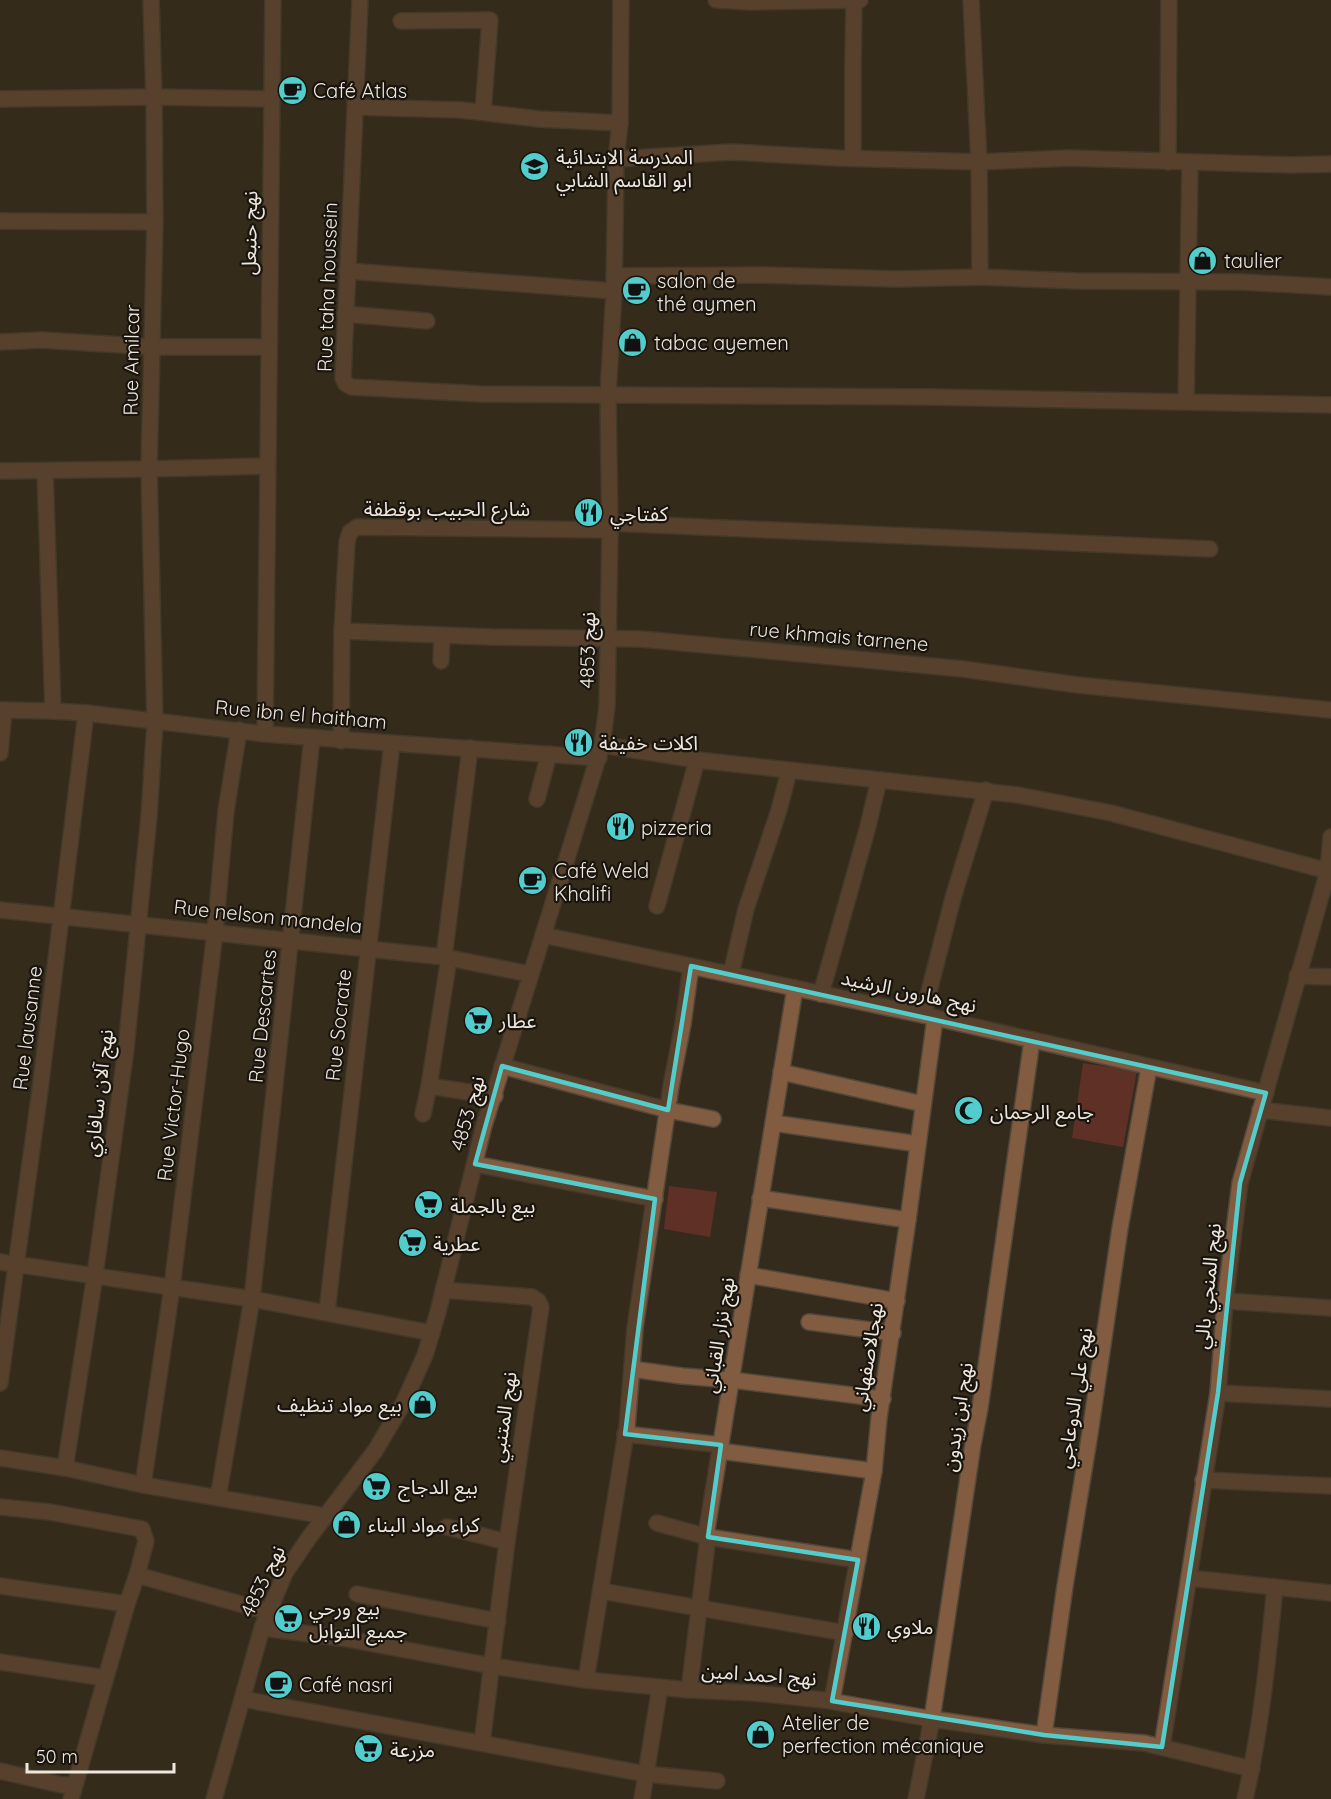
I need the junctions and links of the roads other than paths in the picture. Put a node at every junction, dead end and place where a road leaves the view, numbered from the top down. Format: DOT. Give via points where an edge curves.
graph roads {
  1 [pos="151,0"];
  2 [pos="273,0"];
  3 [pos="360,0"];
  4 [pos="621,0"];
  5 [pos="716,0"];
  6 [pos="854,0"];
  7 [pos="860,0"];
  8 [pos="971,0"];
  9 [pos="1168,0"];
  10 [pos="751,1"];
  11 [pos="401,21"];
  12 [pos="154,97"];
  13 [pos="0,99"];
  14 [pos="272,99"];
  15 [pos="356,107"];
  16 [pos="483,112"];
  17 [pos="620,123"];
  18 [pos="853,158"];
  19 [pos="616,159"];
  20 [pos="979,162"];
  21 [pos="1168,162"];
  22 [pos="1190,162"];
  23 [pos="1331,164"];
  24 [pos="0,221"];
  25 [pos="155,222"];
  26 [pos="347,271"];
  27 [pos="980,277"];
  28 [pos="1187,281"];
  29 [pos="614,283"];
  30 [pos="1331,287"];
  31 [pos="345,314"];
  32 [pos="427,321"];
  33 [pos="0,342"];
  34 [pos="153,347"];
  35 [pos="268,347"];
  36 [pos="608,395"];
  37 [pos="1186,402"];
  38 [pos="1331,405"];
  39 [pos="267,466"];
  40 [pos="149,470"];
  41 [pos="0,471"];
  42 [pos="45,471"];
  43 [pos="609,526"];
  44 [pos="1210,549"];
  45 [pos="342,631"];
  46 [pos="442,636"];
  47 [pos="608,638"];
  48 [pos="441,661"];
  49 [pos="2,710"];
  50 [pos="1331,710"];
  51 [pos="53,711"];
  52 [pos="86,713"];
  53 [pos="155,722"];
  54 [pos="239,730"];
  55 [pos="265,734"];
  56 [pos="312,738"];
  57 [pos="341,741"];
  58 [pos="392,743"];
  59 [pos="470,748"];
  60 [pos="601,751"];
  61 [pos="0,753"];
  62 [pos="549,754"];
  63 [pos="697,760"];
  64 [pos="789,771"];
  65 [pos="879,780"];
  66 [pos="986,790"];
  67 [pos="537,799"];
  68 [pos="1331,837"];
  69 [pos="1330,855"];
  70 [pos="1328,871"];
  71 [pos="657,906"];
  72 [pos="0,910"];
  73 [pos="62,916"];
  74 [pos="138,924"];
  75 [pos="215,932"];
  76 [pos="543,935"];
  77 [pos="291,940"];
  78 [pos="367,948"];
  79 [pos="447,957"];
  80 [pos="691,966"];
  81 [pos="530,974"];
  82 [pos="730,974"];
  83 [pos="1298,976"];
  84 [pos="1331,977"];
  85 [pos="795,988"];
  86 [pos="821,993"];
  87 [pos="929,1017"];
  88 [pos="1032,1040"];
  89 [pos="502,1066"];
  90 [pos="1149,1067"];
  91 [pos="781,1072"];
  92 [pos="429,1086"];
  93 [pos="1266,1093"];
  94 [pos="495,1096"];
  95 [pos="923,1104"];
  96 [pos="668,1110"];
  97 [pos="1260,1110"];
  98 [pos="423,1114"];
  99 [pos="1331,1118"];
  100 [pos="713,1119"];
  101 [pos="773,1123"];
  102 [pos="918,1144"];
  103 [pos="475,1164"];
  104 [pos="760,1198"];
  105 [pos="655,1199"];
  106 [pos="909,1220"];
  107 [pos="0,1262"];
  108 [pos="17,1264"];
  109 [pos="95,1275"];
  110 [pos="748,1275"];
  111 [pos="171,1287"];
  112 [pos="443,1290"];
  113 [pos="252,1299"];
  114 [pos="897,1301"];
  115 [pos="1225,1301"];
  116 [pos="1331,1308"];
  117 [pos="327,1312"];
  118 [pos="809,1322"];
  119 [pos="432,1333"];
  120 [pos="893,1333"];
  121 [pos="632,1369"];
  122 [pos="732,1380"];
  123 [pos="0,1383"];
  124 [pos="1218,1392"];
  125 [pos="883,1399"];
  126 [pos="1331,1399"];
  127 [pos="626,1434"];
  128 [pos="721,1448"];
  129 [pos="0,1458"];
  130 [pos="65,1468"];
  131 [pos="874,1471"];
  132 [pos="1203,1480"];
  133 [pos="143,1485"];
  134 [pos="1331,1486"];
  135 [pos="218,1498"];
  136 [pos="0,1507"];
  137 [pos="325,1516"];
  138 [pos="657,1523"];
  139 [pos="447,1527"];
  140 [pos="708,1537"];
  141 [pos="507,1542"];
  142 [pos="858,1560"];
  143 [pos="138,1575"];
  144 [pos="1189,1578"];
  145 [pos="0,1586"];
  146 [pos="1275,1587"];
  147 [pos="601,1591"];
  148 [pos="1331,1593"];
  149 [pos="357,1594"];
  150 [pos="127,1604"];
  151 [pos="699,1608"];
  152 [pos="269,1612"];
  153 [pos="498,1621"];
  154 [pos="262,1628"];
  155 [pos="845,1634"];
  156 [pos="0,1662"];
  157 [pos="492,1666"];
  158 [pos="105,1678"];
  159 [pos="586,1680"];
  160 [pos="660,1687"];
  161 [pos="689,1690"];
  162 [pos="243,1699"];
  163 [pos="832,1701"];
  164 [pos="932,1719"];
  165 [pos="1044,1735"];
  166 [pos="482,1743"];
  167 [pos="1162,1747"];
  168 [pos="1252,1769"];
  169 [pos="0,1771"];
  170 [pos="646,1774"];
  171 [pos="717,1781"];
  172 [pos="72,1792"];
  173 [pos="214,1799"];
  174 [pos="642,1799"];
  175 [pos="916,1799"];
  176 [pos="1245,1799"];
  1 -- 12 [label="street, Rue Amilcar"];
  2 -- 14 [label="street, نهج حنبعل"];
  3 -- 15 [label="street, Rue taha houssein"];
  4 -- 17 [label="street, نهج 4853"];
  5 -- 10 [label="street"];
  6 -- 7 [label="street"];
  6 -- 10 [label="street"];
  6 -- 18 [label="street"];
  8 -- 20 [label="street"];
  9 -- 21 [label="street"];
  11 -- 16 [label="street" via="489,20"];
  12 -- 13 [label="street"];
  12 -- 14 [label="street"];
  12 -- 25 [label="street, Rue Amilcar"];
  14 -- 35 [label="street, نهج حنبعل"];
  15 -- 16 [label="street"];
  15 -- 26 [label="street, Rue taha houssein"];
  16 -- 17 [label="street"];
  17 -- 19 [label="street, نهج 4853"];
  18 -- 19 [label="street" via="732,152"];
  18 -- 20 [label="street"];
  19 -- 29 [label="street, نهج 4853"];
  20 -- 21 [label="street" via="1070,158"];
  20 -- 27 [label="street"];
  21 -- 22 [label="street"];
  22 -- 23 [label="street"];
  22 -- 28 [label="street"];
  24 -- 25 [label="street"];
  25 -- 34 [label="street, Rue Amilcar"];
  26 -- 29 [label="street"];
  26 -- 31 [label="street, Rue taha houssein"];
  27 -- 28 [label="street"];
  27 -- 29 [label="street" via="753,275"];
  28 -- 30 [label="street"];
  28 -- 37 [label="street"];
  29 -- 36 [label="street, نهج 4853"];
  31 -- 32 [label="street"];
  31 -- 36 [label="street, Rue taha houssein" via="343,378 352,387"];
  33 -- 34 [label="street" via="42,340"];
  34 -- 35 [label="street"];
  34 -- 40 [label="street, Rue Amilcar"];
  35 -- 39 [label="street, نهج حنبعل"];
  36 -- 37 [label="street, Rue taha houssein"];
  36 -- 43 [label="street, نهج 4853"];
  37 -- 38 [label="street, Rue taha houssein"];
  39 -- 40 [label="street"];
  39 -- 55 [label="street, نهج حنبعل"];
  40 -- 42 [label="street"];
  40 -- 53 [label="street, Rue Amilcar"];
  41 -- 42 [label="street"];
  42 -- 51 [label="street"];
  43 -- 44 [label="street"];
  43 -- 45 [label="street, شارع الحبيب بوقطفة" via="357,527 350,532 347,542"];
  43 -- 47 [label="street, نهج 4853"];
  45 -- 46 [label="street, rue khmais tarnene"];
  45 -- 57 [label="street, شارع الحبيب بوقطفة"];
  46 -- 47 [label="street, rue khmais tarnene"];
  46 -- 48 [label="street"];
  47 -- 50 [label="street, rue khmais tarnene" via="963,669 1078,686"];
  47 -- 60 [label="street, نهج 4853" via="607,706"];
  49 -- 51 [label="street, Rue ibn el haitham"];
  49 -- 61 [label="street"];
  51 -- 52 [label="street, Rue ibn el haitham"];
  52 -- 53 [label="street, Rue ibn el haitham"];
  52 -- 73 [label="street, Rue lausanne"];
  53 -- 54 [label="street, Rue ibn el haitham"];
  53 -- 74 [label="street, نهج آلان سافاري"];
  54 -- 55 [label="street, Rue ibn el haitham"];
  54 -- 75 [label="street, Rue Victor-Hugo" via="226,811"];
  55 -- 56 [label="street, Rue ibn el haitham"];
  56 -- 57 [label="street, Rue ibn el haitham"];
  56 -- 77 [label="street, Rue Descartes"];
  57 -- 58 [label="street, Rue ibn el haitham"];
  58 -- 59 [label="street, Rue ibn el haitham"];
  58 -- 78 [label="street, Rue Socrate"];
  59 -- 62 [label="street, Rue ibn el haitham"];
  59 -- 79 [label="street"];
  60 -- 62 [label="street, Rue ibn el haitham"];
  60 -- 63 [label="street, Rue ibn el haitham"];
  60 -- 76 [label="street, نهج 4853"];
  62 -- 67 [label="street"];
  63 -- 64 [label="street, Rue ibn el haitham"];
  63 -- 71 [label="street"];
  64 -- 65 [label="street, Rue ibn el haitham"];
  64 -- 82 [label="street"];
  65 -- 66 [label="street, Rue ibn el haitham"];
  65 -- 86 [label="street"];
  66 -- 70 [label="street, Rue ibn el haitham" via="1111,813"];
  66 -- 87 [label="street, نهجالاصفهاني" via="953,898"];
  68 -- 69 [label="street, نهج المنجي بالي"];
  69 -- 70 [label="street, نهج المنجي بالي"];
  70 -- 83 [label="street, نهج المنجي بالي"];
  72 -- 73 [label="street, Rue nelson mandela"];
  73 -- 74 [label="street, Rue nelson mandela"];
  73 -- 108 [label="street, Rue lausanne"];
  74 -- 75 [label="street, Rue nelson mandela"];
  74 -- 109 [label="street, نهج آلان سافاري" via="126,1049"];
  75 -- 77 [label="street, Rue nelson mandela"];
  75 -- 111 [label="street, Rue Victor-Hugo"];
  76 -- 80 [label="street, نهج هارون الرشيد"];
  76 -- 81 [label="street, نهج 4853"];
  77 -- 78 [label="street, Rue nelson mandela"];
  77 -- 113 [label="street, Rue Descartes"];
  78 -- 79 [label="street, Rue nelson mandela"];
  78 -- 117 [label="street, Rue Socrate"];
  79 -- 81 [label="street, Rue nelson mandela"];
  79 -- 92 [label="street"];
  80 -- 82 [label="street, نهج هارون الرشيد"];
  80 -- 96 [label="street"];
  81 -- 89 [label="street, نهج 4853"];
  82 -- 85 [label="street, نهج هارون الرشيد"];
  83 -- 84 [label="street"];
  83 -- 93 [label="street, نهج المنجي بالي"];
  85 -- 86 [label="street, نهج هارون الرشيد"];
  85 -- 91 [label="street, نهج نزار القباني"];
  86 -- 87 [label="street, نهج هارون الرشيد"];
  87 -- 88 [label="street, نهج هارون الرشيد"];
  87 -- 95 [label="street, نهجالاصفهاني"];
  88 -- 90 [label="street, نهج هارون الرشيد"];
  88 -- 164 [label="street, نهج ابن زيدون"];
  89 -- 94 [label="street, نهج 4853"];
  89 -- 96 [label="street"];
  90 -- 93 [label="street, نهج هارون الرشيد"];
  90 -- 165 [label="street, نهج علي الدوعاجي" via="1120,1228"];
  91 -- 95 [label="street"];
  91 -- 101 [label="street, نهج نزار القباني"];
  92 -- 94 [label="street"];
  92 -- 98 [label="street"];
  93 -- 97 [label="street, نهج المنجي بالي"];
  94 -- 103 [label="street, نهج 4853"];
  95 -- 102 [label="street, نهجالاصفهاني"];
  96 -- 100 [label="street"];
  96 -- 105 [label="street"];
  97 -- 99 [label="street"];
  97 -- 115 [label="street, نهج المنجي بالي" via="1240,1183"];
  101 -- 102 [label="street"];
  101 -- 104 [label="street, نهج نزار القباني"];
  102 -- 106 [label="street, نهجالاصفهاني"];
  103 -- 105 [label="street"];
  103 -- 112 [label="street, نهج 4853"];
  104 -- 106 [label="street"];
  104 -- 110 [label="street, نهج نزار القباني"];
  105 -- 121 [label="street"];
  106 -- 114 [label="street, نهجالاصفهاني"];
  107 -- 108 [label="street"];
  108 -- 109 [label="street"];
  108 -- 123 [label="street, Rue lausanne"];
  109 -- 111 [label="street"];
  109 -- 130 [label="street, نهج آلان سافاري"];
  110 -- 114 [label="street"];
  110 -- 122 [label="street, نهج نزار القباني"];
  111 -- 113 [label="street"];
  111 -- 133 [label="street, Rue Victor-Hugo"];
  112 -- 119 [label="street, نهج 4853"];
  112 -- 141 [label="street, نهج المتنبي" via="532,1298 542,1307"];
  113 -- 117 [label="street"];
  113 -- 135 [label="street, Rue Descartes"];
  114 -- 120 [label="street, نهجالاصفهاني"];
  115 -- 116 [label="street"];
  115 -- 124 [label="street, نهج المنجي بالي"];
  117 -- 119 [label="street"];
  118 -- 120 [label="street"];
  119 -- 137 [label="street, نهج 4853" via="404,1402 375,1451"];
  120 -- 125 [label="street, نهجالاصفهاني"];
  121 -- 122 [label="street"];
  121 -- 127 [label="street"];
  122 -- 125 [label="street"];
  122 -- 128 [label="street, نهج نزار القباني"];
  124 -- 126 [label="street"];
  124 -- 132 [label="street, نهج المنجي بالي"];
  125 -- 131 [label="street, نهجالاصفهاني"];
  127 -- 128 [label="street"];
  127 -- 147 [label="street"];
  128 -- 131 [label="street"];
  128 -- 140 [label="street, نهج نزار القباني"];
  129 -- 130 [label="street"];
  130 -- 133 [label="street"];
  131 -- 142 [label="street, نهجالاصفهاني"];
  132 -- 134 [label="street"];
  132 -- 144 [label="street, نهج المنجي بالي"];
  133 -- 135 [label="street"];
  135 -- 137 [label="street"];
  136 -- 143 [label="street" via="50,1512 142,1530 146,1541"];
  137 -- 152 [label="street, نهج 4853" via="285,1573"];
  138 -- 140 [label="street"];
  139 -- 141 [label="street"];
  140 -- 142 [label="street"];
  140 -- 151 [label="street, نهج نزار القباني"];
  141 -- 153 [label="street, نهج المتنبي"];
  142 -- 155 [label="street, نهجالاصفهاني"];
  143 -- 150 [label="street"];
  143 -- 152 [label="street"];
  144 -- 146 [label="street"];
  144 -- 167 [label="street, نهج المنجي بالي"];
  145 -- 150 [label="street"];
  146 -- 148 [label="street"];
  146 -- 168 [label="street"];
  147 -- 151 [label="street"];
  147 -- 159 [label="street"];
  149 -- 153 [label="street"];
  150 -- 158 [label="street"];
  151 -- 155 [label="street"];
  151 -- 161 [label="street, نهج نزار القباني"];
  152 -- 154 [label="street, نهج 4853"];
  153 -- 157 [label="street, نهج المتنبي"];
  154 -- 157 [label="street, نهج احمد امين" via="342,1638"];
  154 -- 162 [label="street, نهج 4853"];
  155 -- 163 [label="street, نهجالاصفهاني"];
  156 -- 158 [label="street"];
  157 -- 159 [label="street, نهج احمد امين"];
  157 -- 166 [label="street, نهج المتنبي"];
  158 -- 172 [label="street"];
  159 -- 160 [label="street, نهج احمد امين"];
  160 -- 161 [label="street, نهج احمد امين"];
  160 -- 170 [label="street"];
  161 -- 163 [label="street, نهج احمد امين"];
  162 -- 166 [label="street"];
  162 -- 173 [label="street, نهج 4853"];
  163 -- 164 [label="street, نهج احمد امين"];
  164 -- 165 [label="street, نهج احمد امين"];
  164 -- 175 [label="street, نهج ابن زيدون"];
  165 -- 167 [label="street, نهج احمد امين"];
  166 -- 170 [label="street"];
  167 -- 168 [label="street, نهج احمد امين"];
  168 -- 176 [label="street"];
  169 -- 172 [label="street" via="62,1785"];
  170 -- 171 [label="street"];
  170 -- 174 [label="street"];
}
